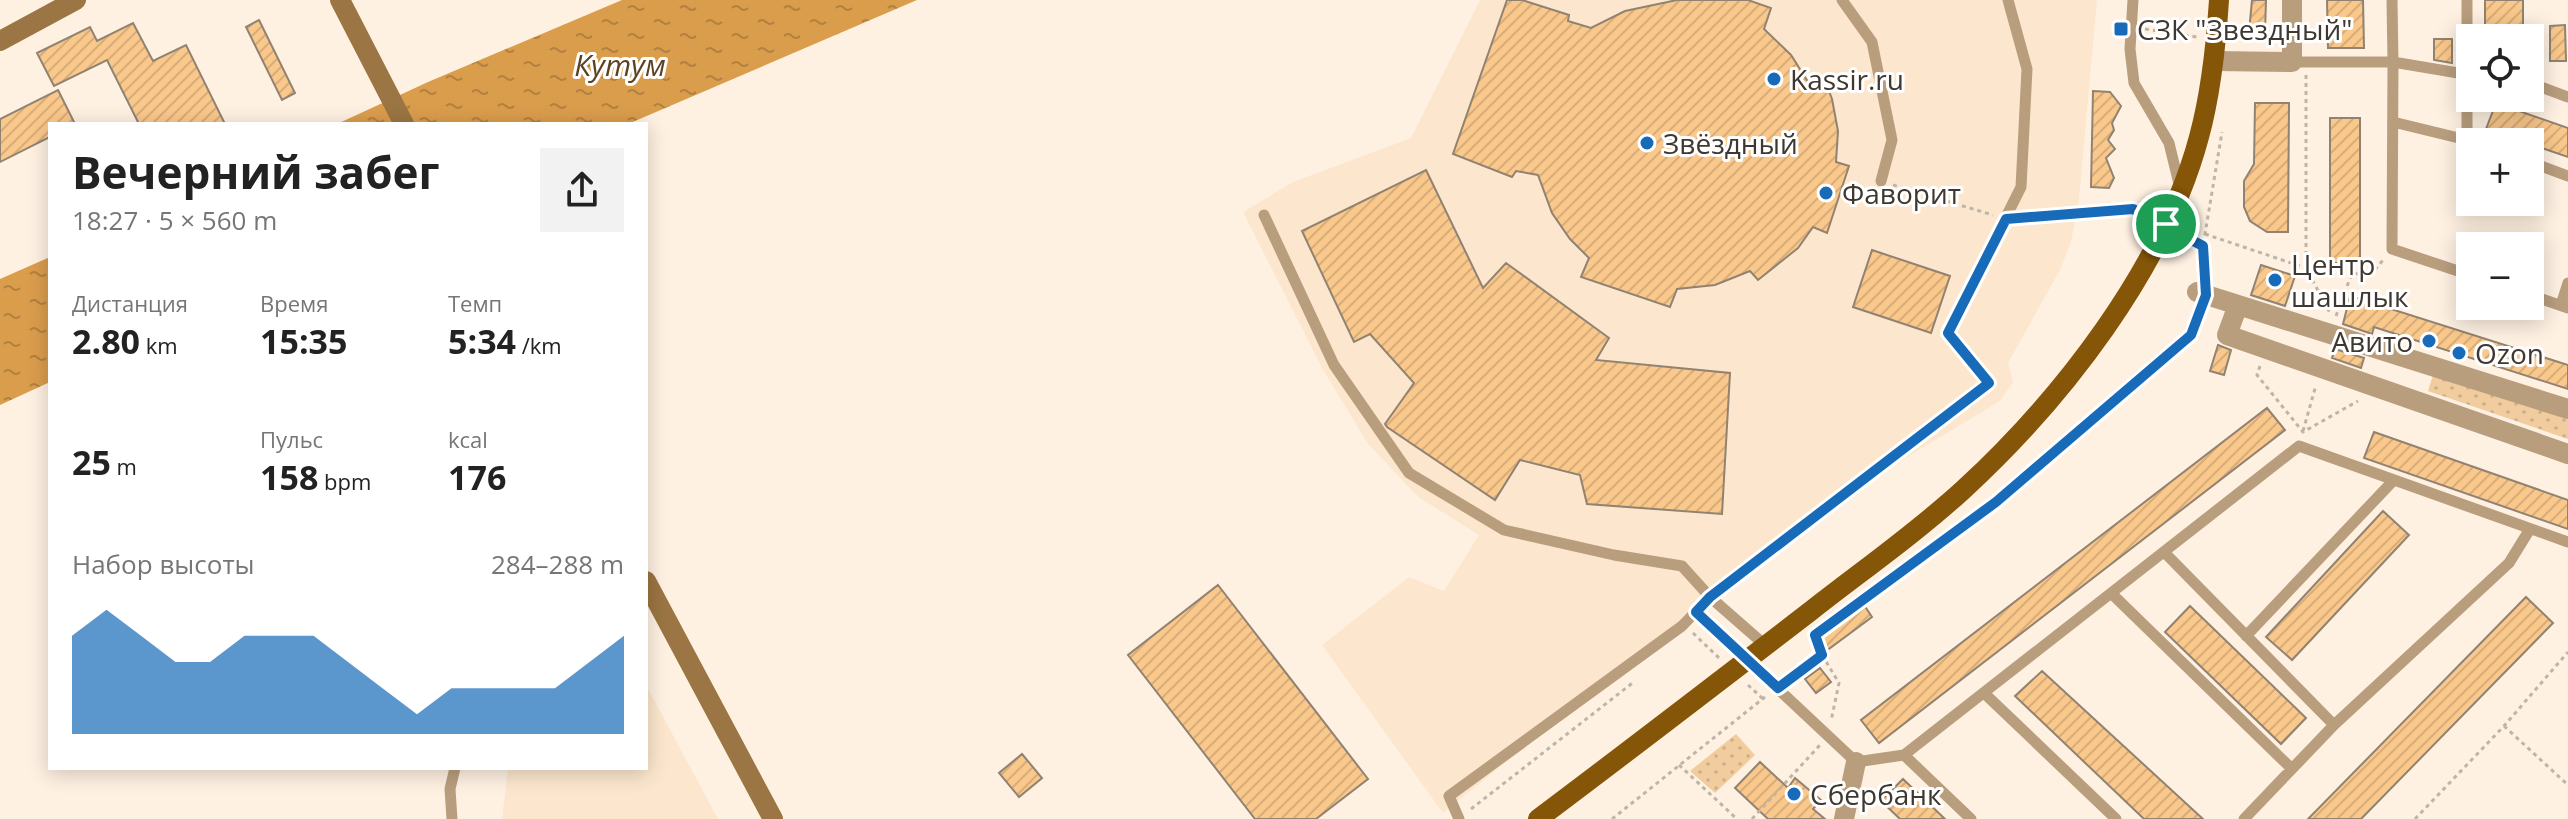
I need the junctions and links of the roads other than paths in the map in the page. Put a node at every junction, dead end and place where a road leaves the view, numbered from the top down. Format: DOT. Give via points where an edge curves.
graph roads {
  1 [pos="76,0"];
  2 [pos="340,0"];
  3 [pos="1842,0"];
  4 [pos="2008,0"];
  5 [pos="2133,0"];
  6 [pos="2219,0"];
  7 [pos="2292,0"];
  8 [pos="2392,0"];
  9 [pos="2467,0"];
  10 [pos="2468,24"];
  11 [pos="0,41"];
  12 [pos="2215,50"];
  13 [pos="2299,62"];
  14 [pos="2393,62"];
  15 [pos="2456,73"];
  16 [pos="2544,88"];
  17 [pos="2568,97"];
  18 [pos="403,122"];
  19 [pos="2393,122"];
  20 [pos="2456,137"];
  21 [pos="2544,167"];
  22 [pos="2568,176"];
  23 [pos="1881,181"];
  24 [pos="2180,191"];
  25 [pos="1264,215"];
  26 [pos="2456,270"];
  27 [pos="2568,283"];
  28 [pos="2201,294"];
  29 [pos="2544,300"];
  30 [pos="2238,305"];
  31 [pos="2564,306"];
  32 [pos="2568,409"];
  33 [pos="2568,454"];
  34 [pos="2392,482"];
  35 [pos="2530,529"];
  36 [pos="2568,542"];
  37 [pos="2164,552"];
  38 [pos="648,585"];
  39 [pos="2111,593"];
  40 [pos="1710,597"];
  41 [pos="1696,612"];
  42 [pos="2246,636"];
  43 [pos="1766,646"];
  44 [pos="1748,660"];
  45 [pos="1984,693"];
  46 [pos="2334,725"];
  47 [pos="1904,755"];
  48 [pos="1856,762"];
  49 [pos="2292,769"];
  50 [pos="455,770"];
  51 [pos="452,819"];
  52 [pos="773,819"];
  53 [pos="1459,819"];
  54 [pos="1538,819"];
  55 [pos="1844,819"];
  56 [pos="1971,819"];
  57 [pos="2116,819"];
  58 [pos="2244,819"];
  1 -- 11 [label="main road"];
  2 -- 18 [label="main road"];
  3 -- 23 [label="lane" via="1872,42 1892,140"];
  4 -- 40 [label="lane" via="2027,69 2021,187 1948,333 1989,383"];
  5 -- 24 [label="lane" via="2134,83 2169,143"];
  6 -- 12 [label="main road"];
  7 -- 13 [label="street"];
  8 -- 14 [label="lane"];
  9 -- 10 [label="lane"];
  12 -- 13 [label="street"];
  12 -- 24 [label="main road" via="2199,139"];
  13 -- 14 [label="lane"];
  14 -- 15 [label="lane"];
  14 -- 19 [label="lane"];
  16 -- 17 [label="lane"];
  19 -- 20 [label="lane"];
  19 -- 26 [label="lane" via="2392,249"];
  21 -- 22 [label="lane"];
  24 -- 43 [label="main road" via="2143,271 2116,312 2006,449 1962,491"];
  25 -- 40 [label="lane" via="1334,365 1409,473 1504,530 1682,566"];
  27 -- 31 [label="lane"];
  28 -- 30 [label="street"];
  29 -- 31 [label="lane"];
  30 -- 32 [label="street"];
  30 -- 33 [label="street" via="2227,335"];
  34 -- 35 [label="lane"];
  34 -- 37 [label="lane" via="2299,446"];
  34 -- 42 [label="lane"];
  35 -- 36 [label="lane"];
  35 -- 46 [label="lane" via="2509,563"];
  37 -- 39 [label="lane"];
  37 -- 42 [label="lane"];
  38 -- 52 [label="main road"];
  39 -- 45 [label="lane"];
  39 -- 49 [label="lane"];
  40 -- 41 [label="lane"];
  40 -- 43 [label="lane"];
  41 -- 44 [label="lane"];
  41 -- 53 [label="lane" via="1449,796"];
  42 -- 46 [label="lane"];
  43 -- 44 [label="main road"];
  44 -- 48 [label="lane"];
  44 -- 54 [label="main road"];
  45 -- 47 [label="lane"];
  45 -- 57 [label="lane"];
  46 -- 49 [label="lane"];
  47 -- 48 [label="lane"];
  47 -- 56 [label="lane"];
  48 -- 55 [label="street"];
  49 -- 58 [label="lane"];
  50 -- 51 [label="lane"];
}
